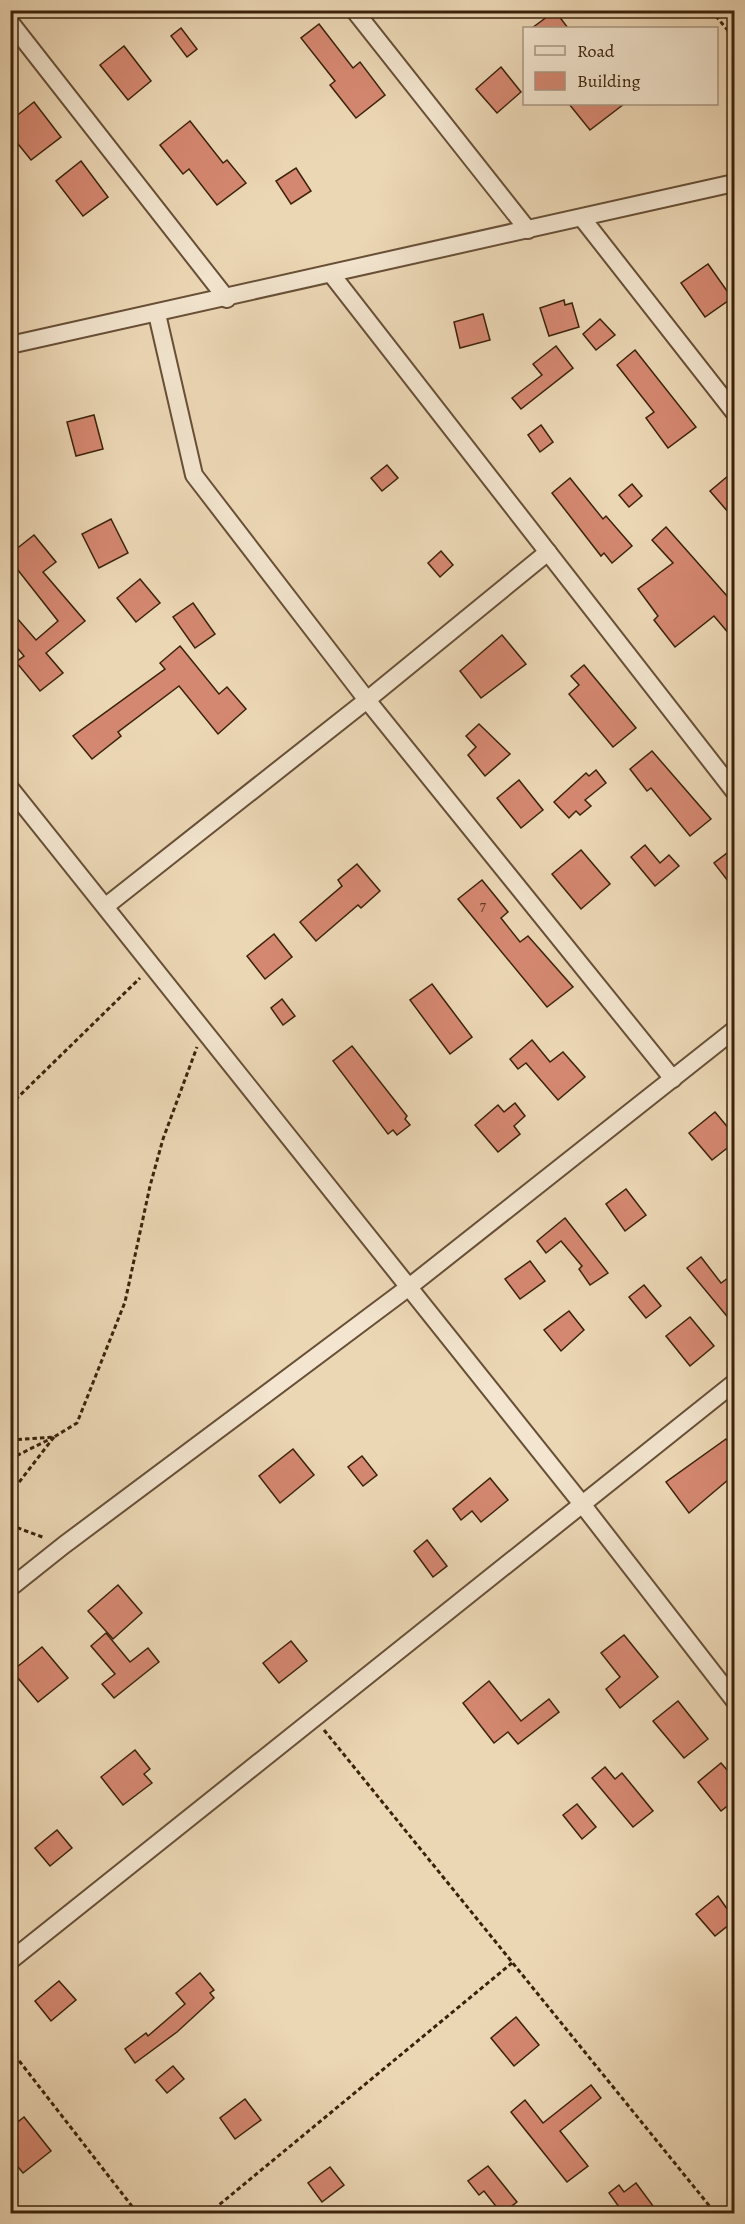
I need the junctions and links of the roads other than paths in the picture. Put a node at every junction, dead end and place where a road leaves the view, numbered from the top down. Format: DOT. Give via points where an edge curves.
graph roads {
  1 [pos="354,10"];
  2 [pos="10,22"];
  3 [pos="735,183"];
  4 [pos="582,218"];
  5 [pos="528,230"];
  6 [pos="332,275"];
  7 [pos="227,298"];
  8 [pos="157,314"];
  9 [pos="10,345"];
  10 [pos="735,412"];
  11 [pos="548,552"];
  12 [pos="367,700"];
  13 [pos="10,788"];
  14 [pos="735,791"];
  15 [pos="105,906"];
  16 [pos="735,1030"];
  17 [pos="673,1079"];
  18 [pos="409,1287"];
  19 [pos="735,1383"];
  20 [pos="582,1504"];
  21 [pos="10,1588"];
  22 [pos="735,1700"];
  23 [pos="10,1962"];
  1 -- 5 [label="street"];
  2 -- 7 [label="street"];
  3 -- 4 [label="street"];
  4 -- 5 [label="street"];
  4 -- 10 [label="street"];
  5 -- 6 [label="street"];
  6 -- 7 [label="street"];
  6 -- 11 [label="street"];
  7 -- 8 [label="street"];
  8 -- 9 [label="street"];
  8 -- 12 [label="street" via="194,475"];
  11 -- 12 [label="street"];
  11 -- 14 [label="street"];
  12 -- 15 [label="street"];
  12 -- 17 [label="street"];
  13 -- 15 [label="street"];
  15 -- 18 [label="street"];
  16 -- 17 [label="street"];
  17 -- 18 [label="street"];
  18 -- 20 [label="street"];
  18 -- 21 [label="street"];
  19 -- 20 [label="street"];
  20 -- 22 [label="street"];
  20 -- 23 [label="street"];
}
